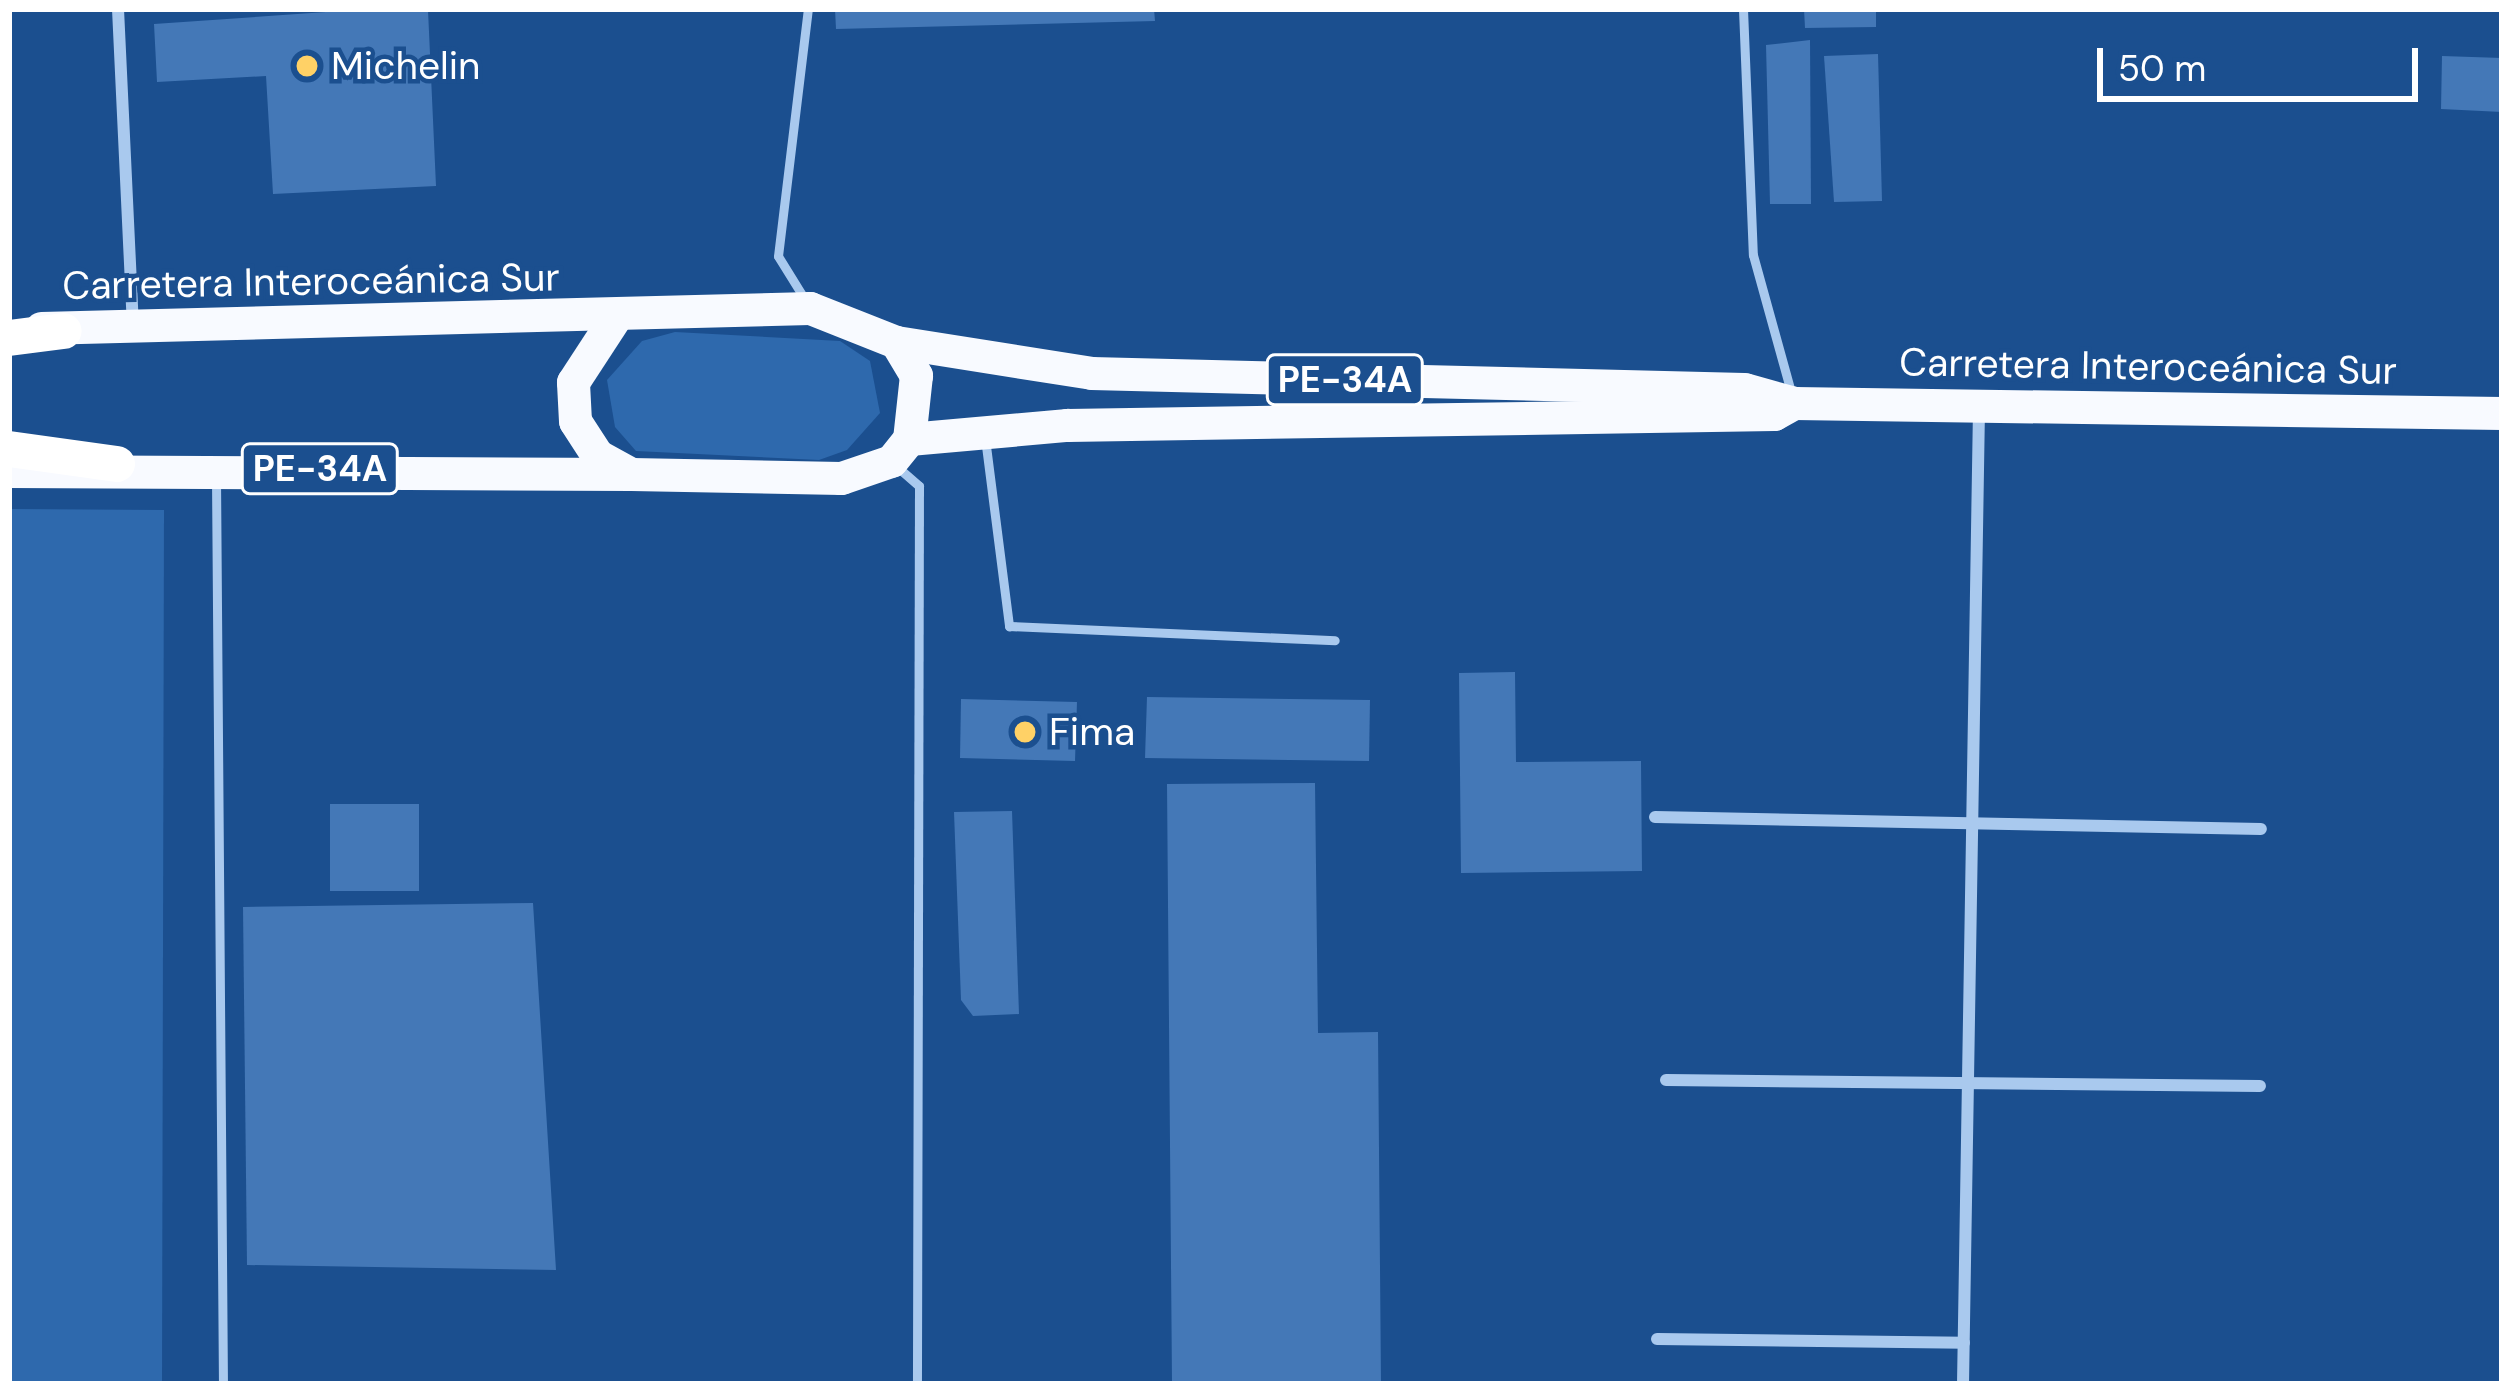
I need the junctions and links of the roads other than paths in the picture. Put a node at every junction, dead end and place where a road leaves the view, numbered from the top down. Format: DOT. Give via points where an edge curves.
graph roads {
  1 [pos="118,9"];
  2 [pos="808,9"];
  3 [pos="1743,9"];
  4 [pos="810,308"];
  5 [pos="614,319"];
  6 [pos="9,324"];
  7 [pos="64,332"];
  8 [pos="134,332"];
  9 [pos="9,338"];
  10 [pos="896,342"];
  11 [pos="1794,403"];
  12 [pos="1978,407"];
  13 [pos="2502,413"];
  14 [pos="984,433"];
  15 [pos="9,449"];
  16 [pos="900,450"];
  17 [pos="117,464"];
  18 [pos="216,467"];
  19 [pos="9,471"];
  20 [pos="631,474"];
  21 [pos="1335,640"];
  22 [pos="1655,817"];
  23 [pos="1970,824"];
  24 [pos="2261,829"];
  25 [pos="1666,1080"];
  26 [pos="1970,1083"];
  27 [pos="2260,1086"];
  28 [pos="1657,1339"];
  29 [pos="1964,1342"];
  30 [pos="223,1384"];
  31 [pos="917,1384"];
  32 [pos="1963,1384"];
  1 -- 8 [label="street"];
  2 -- 4 [label="lane" via="778,256"];
  3 -- 11 [label="lane" via="1753,255"];
  4 -- 5 [label="highway, PE-34A"];
  4 -- 10 [label="highway, PE-34A"];
  5 -- 8 [label="highway, Carretera Interoceánica Sur / PE-34A"];
  5 -- 20 [label="highway" via="573,382 575,421 597,454"];
  6 -- 7 [label="highway, Carretera Interoceánica Sur / PE-34A"];
  7 -- 8 [label="highway, Carretera Interoceánica Sur / PE-34A"];
  7 -- 9 [label="highway"];
  10 -- 11 [label="highway, Carretera Interoceánica Sur / PE-34A" via="1091,373 1744,389"];
  10 -- 16 [label="highway" via="916,375"];
  11 -- 12 [label="highway, Carretera Interoceánica Sur / PE-34A"];
  11 -- 14 [label="highway, Carretera Interoceánica Sur / PE-34A" via="1727,416"];
  12 -- 13 [label="highway, Carretera Interoceánica Sur / PE-34A"];
  12 -- 23 [label="street"];
  14 -- 16 [label="highway, Carretera Interoceánica Sur / PE-34A"];
  14 -- 21 [label="lane" via="1009,626"];
  15 -- 17 [label="highway"];
  16 -- 20 [label="highway, PE-34A" via="841,478"];
  16 -- 31 [label="lane" via="919,486"];
  17 -- 18 [label="highway, PE-34A"];
  17 -- 19 [label="highway, PE-34A"];
  18 -- 20 [label="highway, PE-34A"];
  18 -- 30 [label="lane"];
  22 -- 23 [label="street"];
  23 -- 24 [label="street"];
  23 -- 26 [label="street"];
  25 -- 26 [label="street"];
  26 -- 27 [label="street"];
  26 -- 29 [label="street"];
  28 -- 29 [label="street"];
  29 -- 32 [label="street"];
}
